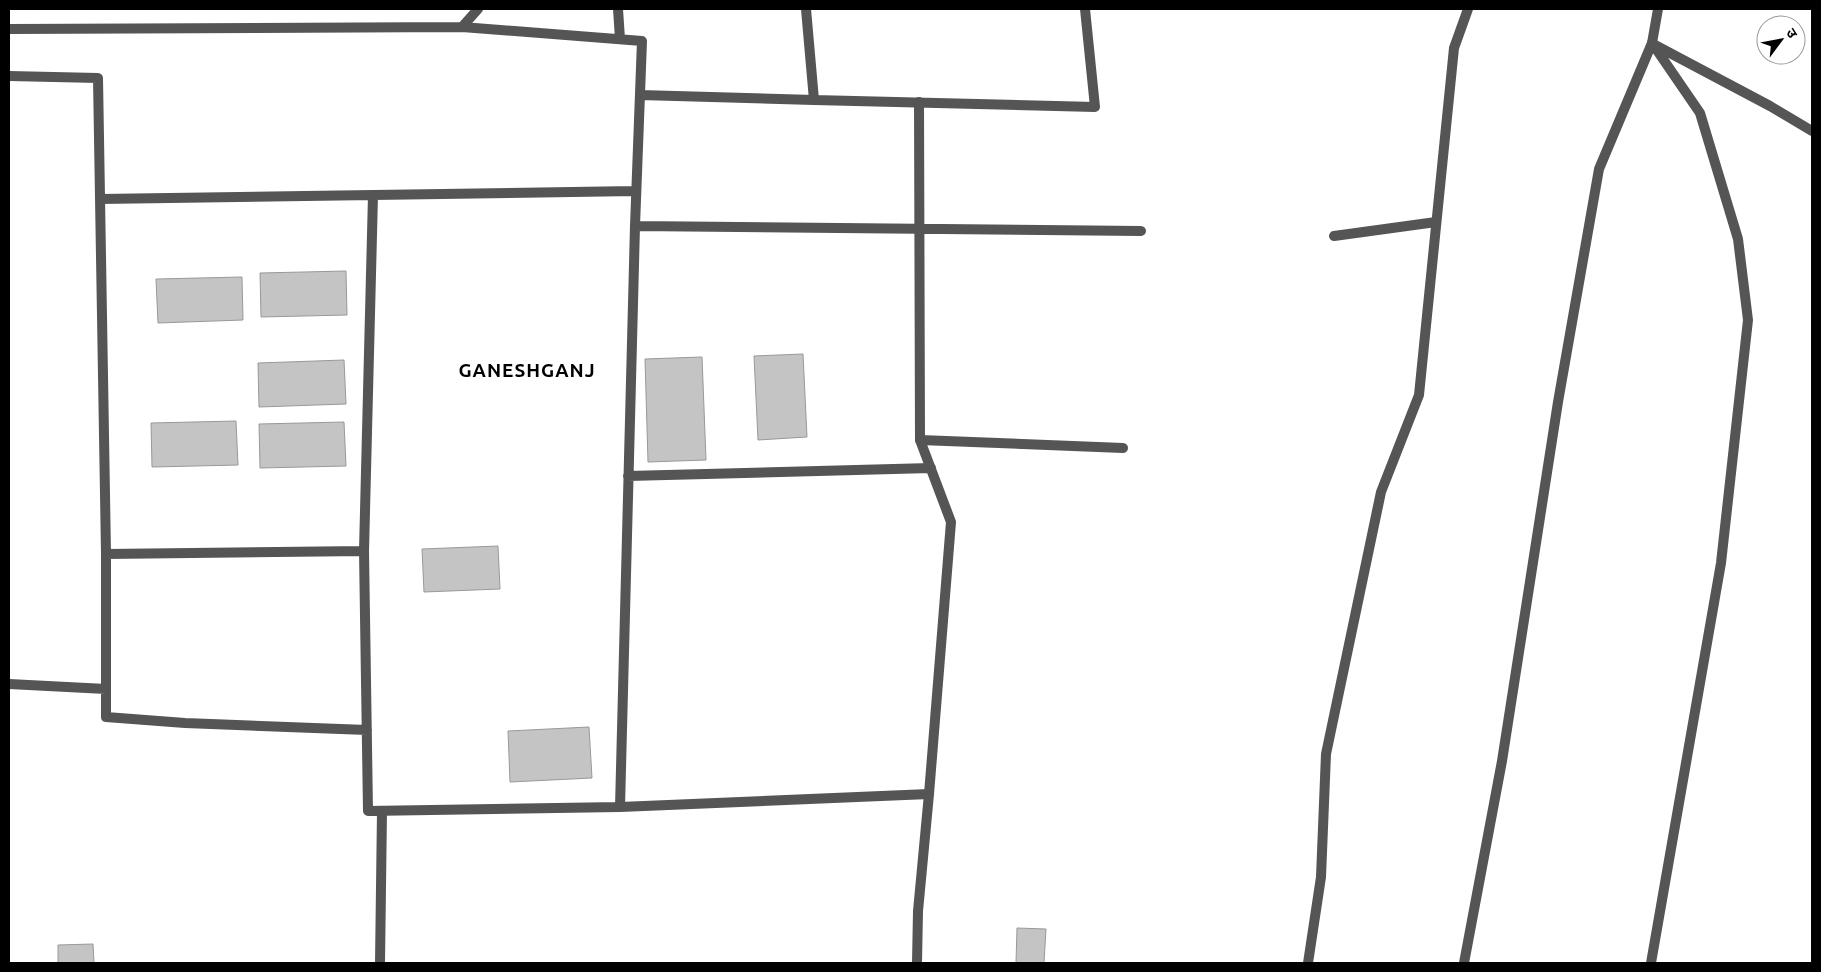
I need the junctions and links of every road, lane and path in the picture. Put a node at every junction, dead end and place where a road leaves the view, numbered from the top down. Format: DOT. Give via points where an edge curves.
graph roads {
  1 [pos="478,9"];
  2 [pos="618,9"];
  3 [pos="806,9"];
  4 [pos="1085,9"];
  5 [pos="1468,9"];
  6 [pos="1658,9"];
  7 [pos="462,27"];
  8 [pos="9,29"];
  9 [pos="620,39"];
  10 [pos="1652,43"];
  11 [pos="9,76"];
  12 [pos="640,95"];
  13 [pos="814,100"];
  14 [pos="919,102"];
  15 [pos="1812,131"];
  16 [pos="636,191"];
  17 [pos="374,195"];
  18 [pos="100,199"];
  19 [pos="1436,222"];
  20 [pos="635,226"];
  21 [pos="919,229"];
  22 [pos="1141,231"];
  23 [pos="1334,236"];
  24 [pos="920,440"];
  25 [pos="1123,448"];
  26 [pos="931,468"];
  27 [pos="628,476"];
  28 [pos="364,550"];
  29 [pos="106,554"];
  30 [pos="9,684"];
  31 [pos="106,689"];
  32 [pos="367,730"];
  33 [pos="929,794"];
  34 [pos="620,807"];
  35 [pos="382,811"];
  36 [pos="380,963"];
  37 [pos="918,963"];
  38 [pos="1308,963"];
  39 [pos="1464,963"];
  40 [pos="1651,963"];
  1 -- 7 [label="street"];
  2 -- 9 [label="street"];
  3 -- 13 [label="street"];
  4 -- 14 [label="street" via="1095,107"];
  5 -- 19 [label="street" via="1454,48"];
  6 -- 10 [label="street"];
  7 -- 8 [label="street"];
  7 -- 9 [label="street"];
  9 -- 12 [label="street" via="642,41"];
  10 -- 15 [label="street"];
  10 -- 39 [label="street" via="1599,168 1502,761"];
  10 -- 40 [label="street" via="1700,113 1738,239 1748,320 1720,563"];
  11 -- 18 [label="street" via="98,78"];
  12 -- 13 [label="street"];
  12 -- 16 [label="street"];
  13 -- 14 [label="street"];
  14 -- 21 [label="street"];
  16 -- 17 [label="street"];
  16 -- 20 [label="street"];
  17 -- 18 [label="street"];
  17 -- 28 [label="street"];
  18 -- 29 [label="street"];
  19 -- 23 [label="street"];
  19 -- 38 [label="street" via="1419,395 1381,492 1326,754 1320,877"];
  20 -- 21 [label="street"];
  20 -- 27 [label="street"];
  21 -- 22 [label="street"];
  21 -- 24 [label="street"];
  24 -- 25 [label="street"];
  24 -- 26 [label="street"];
  26 -- 27 [label="street"];
  26 -- 33 [label="street" via="951,522"];
  27 -- 34 [label="street"];
  28 -- 29 [label="street"];
  28 -- 32 [label="street"];
  29 -- 31 [label="street"];
  30 -- 31 [label="street"];
  31 -- 32 [label="street" via="106,717"];
  32 -- 35 [label="street" via="368,811"];
  33 -- 34 [label="street"];
  33 -- 37 [label="street" via="918,911"];
  34 -- 35 [label="street"];
  35 -- 36 [label="street"];
}
